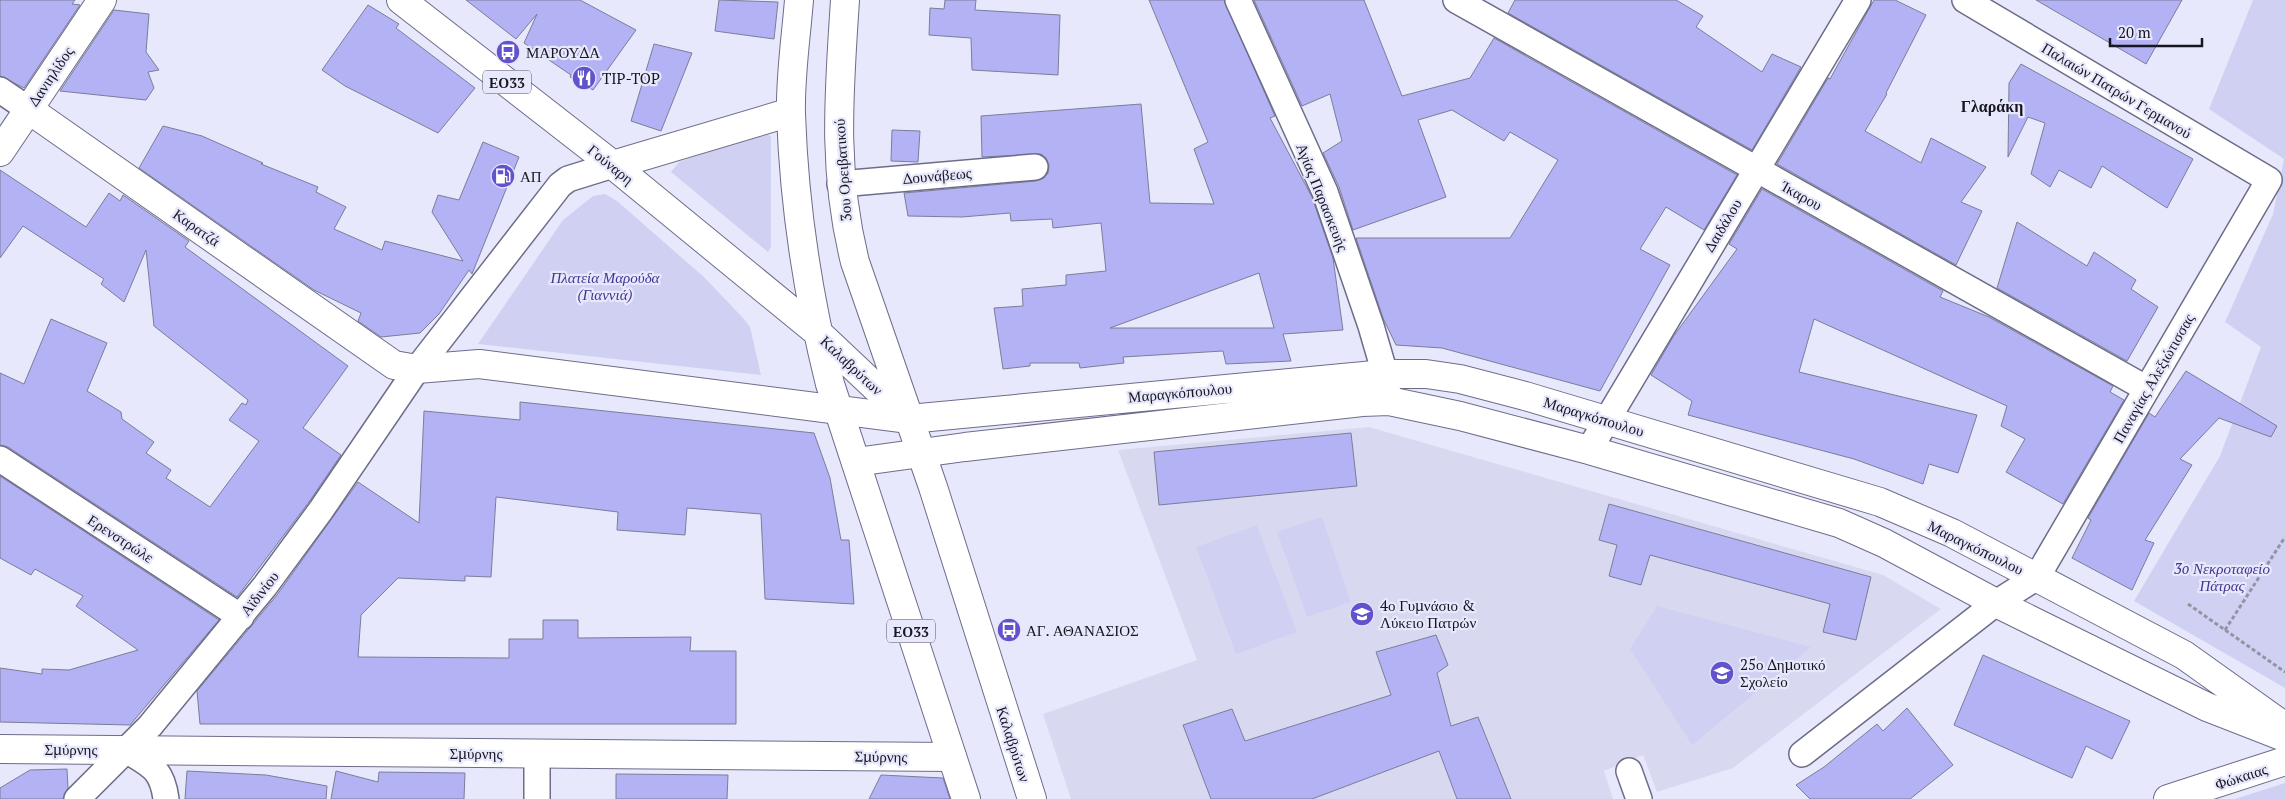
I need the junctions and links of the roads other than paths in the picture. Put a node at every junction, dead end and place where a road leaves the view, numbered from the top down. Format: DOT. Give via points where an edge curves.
graph roads {
  1 [pos="102,0"];
  2 [pos="401,0"];
  3 [pos="799,0"];
  4 [pos="846,0"];
  5 [pos="1238,0"];
  6 [pos="1456,0"];
  7 [pos="1858,0"];
  8 [pos="1964,0"];
  9 [pos="0,90"];
  10 [pos="28,109"];
  11 [pos="791,112"];
  12 [pos="0,152"];
  13 [pos="612,165"];
  14 [pos="1035,167"];
  15 [pos="1756,169"];
  16 [pos="2269,180"];
  17 [pos="840,184"];
  18 [pos="817,332"];
  19 [pos="406,367"];
  20 [pos="1385,374"];
  21 [pos="2147,389"];
  22 [pos="1389,401"];
  23 [pos="839,410"];
  24 [pos="910,419"];
  25 [pos="1606,420"];
  26 [pos="1589,450"];
  27 [pos="921,453"];
  28 [pos="0,459"];
  29 [pos="856,462"];
  30 [pos="2037,577"];
  31 [pos="1996,603"];
  32 [pos="241,617"];
  33 [pos="2285,727"];
  34 [pos="2285,738"];
  35 [pos="0,749"];
  36 [pos="126,750"];
  37 [pos="537,753"];
  38 [pos="1802,754"];
  39 [pos="952,757"];
  40 [pos="2285,761"];
  41 [pos="1629,771"];
  42 [pos="77,799"];
  43 [pos="166,799"];
  44 [pos="537,799"];
  45 [pos="966,799"];
  46 [pos="1032,799"];
  47 [pos="1639,799"];
  48 [pos="2168,799"];
  1 -- 10 [label="street, Δανιηλίδος"];
  2 -- 13 [label="street, Γούναρη / ΕΟ33"];
  3 -- 11 [label="street"];
  4 -- 17 [label="street, 3ου Ορειβατικού" via="838,103"];
  5 -- 20 [label="street, Αγίας Παρασκευής" via="1325,192"];
  6 -- 15 [label="street, Ίκαρου"];
  7 -- 15 [label="street, Δαιδάλου"];
  8 -- 16 [label="street, Παλαιών Πατρών Γερμανού"];
  9 -- 10 [label="street, Καρατζά"];
  10 -- 12 [label="street, Δανιηλίδος"];
  10 -- 19 [label="street, Καρατζά"];
  11 -- 13 [label="street"];
  11 -- 18 [label="street" via="800,219"];
  13 -- 18 [label="street, Γούναρη / ΕΟ33"];
  13 -- 19 [label="street, Αϊδινίου" via="568,179 560,186"];
  14 -- 17 [label="street, Δουνάβεως"];
  15 -- 21 [label="street, Ίκαρου"];
  15 -- 25 [label="street, Δαιδάλου"];
  16 -- 21 [label="street, Παναγίας Αλεξιώτισσας"];
  17 -- 24 [label="street, 3ου Ορειβατικού" via="854,262"];
  18 -- 23 [label="street, Καλαβρύτων / ΕΟ33"];
  18 -- 24 [label="street, Καλαβρύτων / ΕΟ33"];
  19 -- 23 [label="street, Μαραγκόπουλου" via="479,364"];
  19 -- 32 [label="street, Αϊδινίου" via="322,510"];
  20 -- 22 [label="street, Αγίας Παρασκευής"];
  20 -- 24 [label="street, Μαραγκόπουλου"];
  20 -- 25 [label="street, Μαραγκόπουλου" via="1426,374 1460,379"];
  21 -- 30 [label="street, Παναγίας Αλεξιώτισσας"];
  22 -- 26 [label="street, Μαραγκόπουλου"];
  22 -- 27 [label="street, Μαραγκόπουλου"];
  23 -- 24 [label="street, Μαραγκόπουλου"];
  23 -- 29 [label="street, Καλαβρύτων / ΕΟ33"];
  24 -- 27 [label="street, Καλαβρύτων / ΕΟ33"];
  25 -- 26 [label="street, Δαιδάλου"];
  25 -- 30 [label="street, Μαραγκόπουλου" via="1880,502 1952,533"];
  26 -- 31 [label="street, Μαραγκόπουλου" via="1839,523 1884,543"];
  27 -- 29 [label="street, Μαραγκόπουλου"];
  27 -- 46 [label="street, Καλαβρύτων / ΕΟ33"];
  28 -- 32 [label="street, Ερενστρώλε"];
  29 -- 39 [label="street, Καλαβρύτων / ΕΟ33"];
  30 -- 31 [label="street"];
  30 -- 33 [label="street, Μαραγκόπουλου" via="2184,655"];
  31 -- 34 [label="street, Μαραγκόπουλου" via="2207,707"];
  31 -- 38 [label="street"];
  32 -- 36 [label="street, Αϊδινίου"];
  35 -- 36 [label="street, Σμύρνης"];
  36 -- 37 [label="street, Σμύρνης"];
  36 -- 42 [label="street, Αϊδινίου"];
  36 -- 43 [label="street" via="155,768 163,780"];
  37 -- 39 [label="street, Σμύρνης"];
  37 -- 44 [label="street"];
  39 -- 45 [label="street, Καλαβρύτων / ΕΟ33"];
  40 -- 48 [label="street, Φώκαιας"];
  41 -- 47 [label="street"];
}
